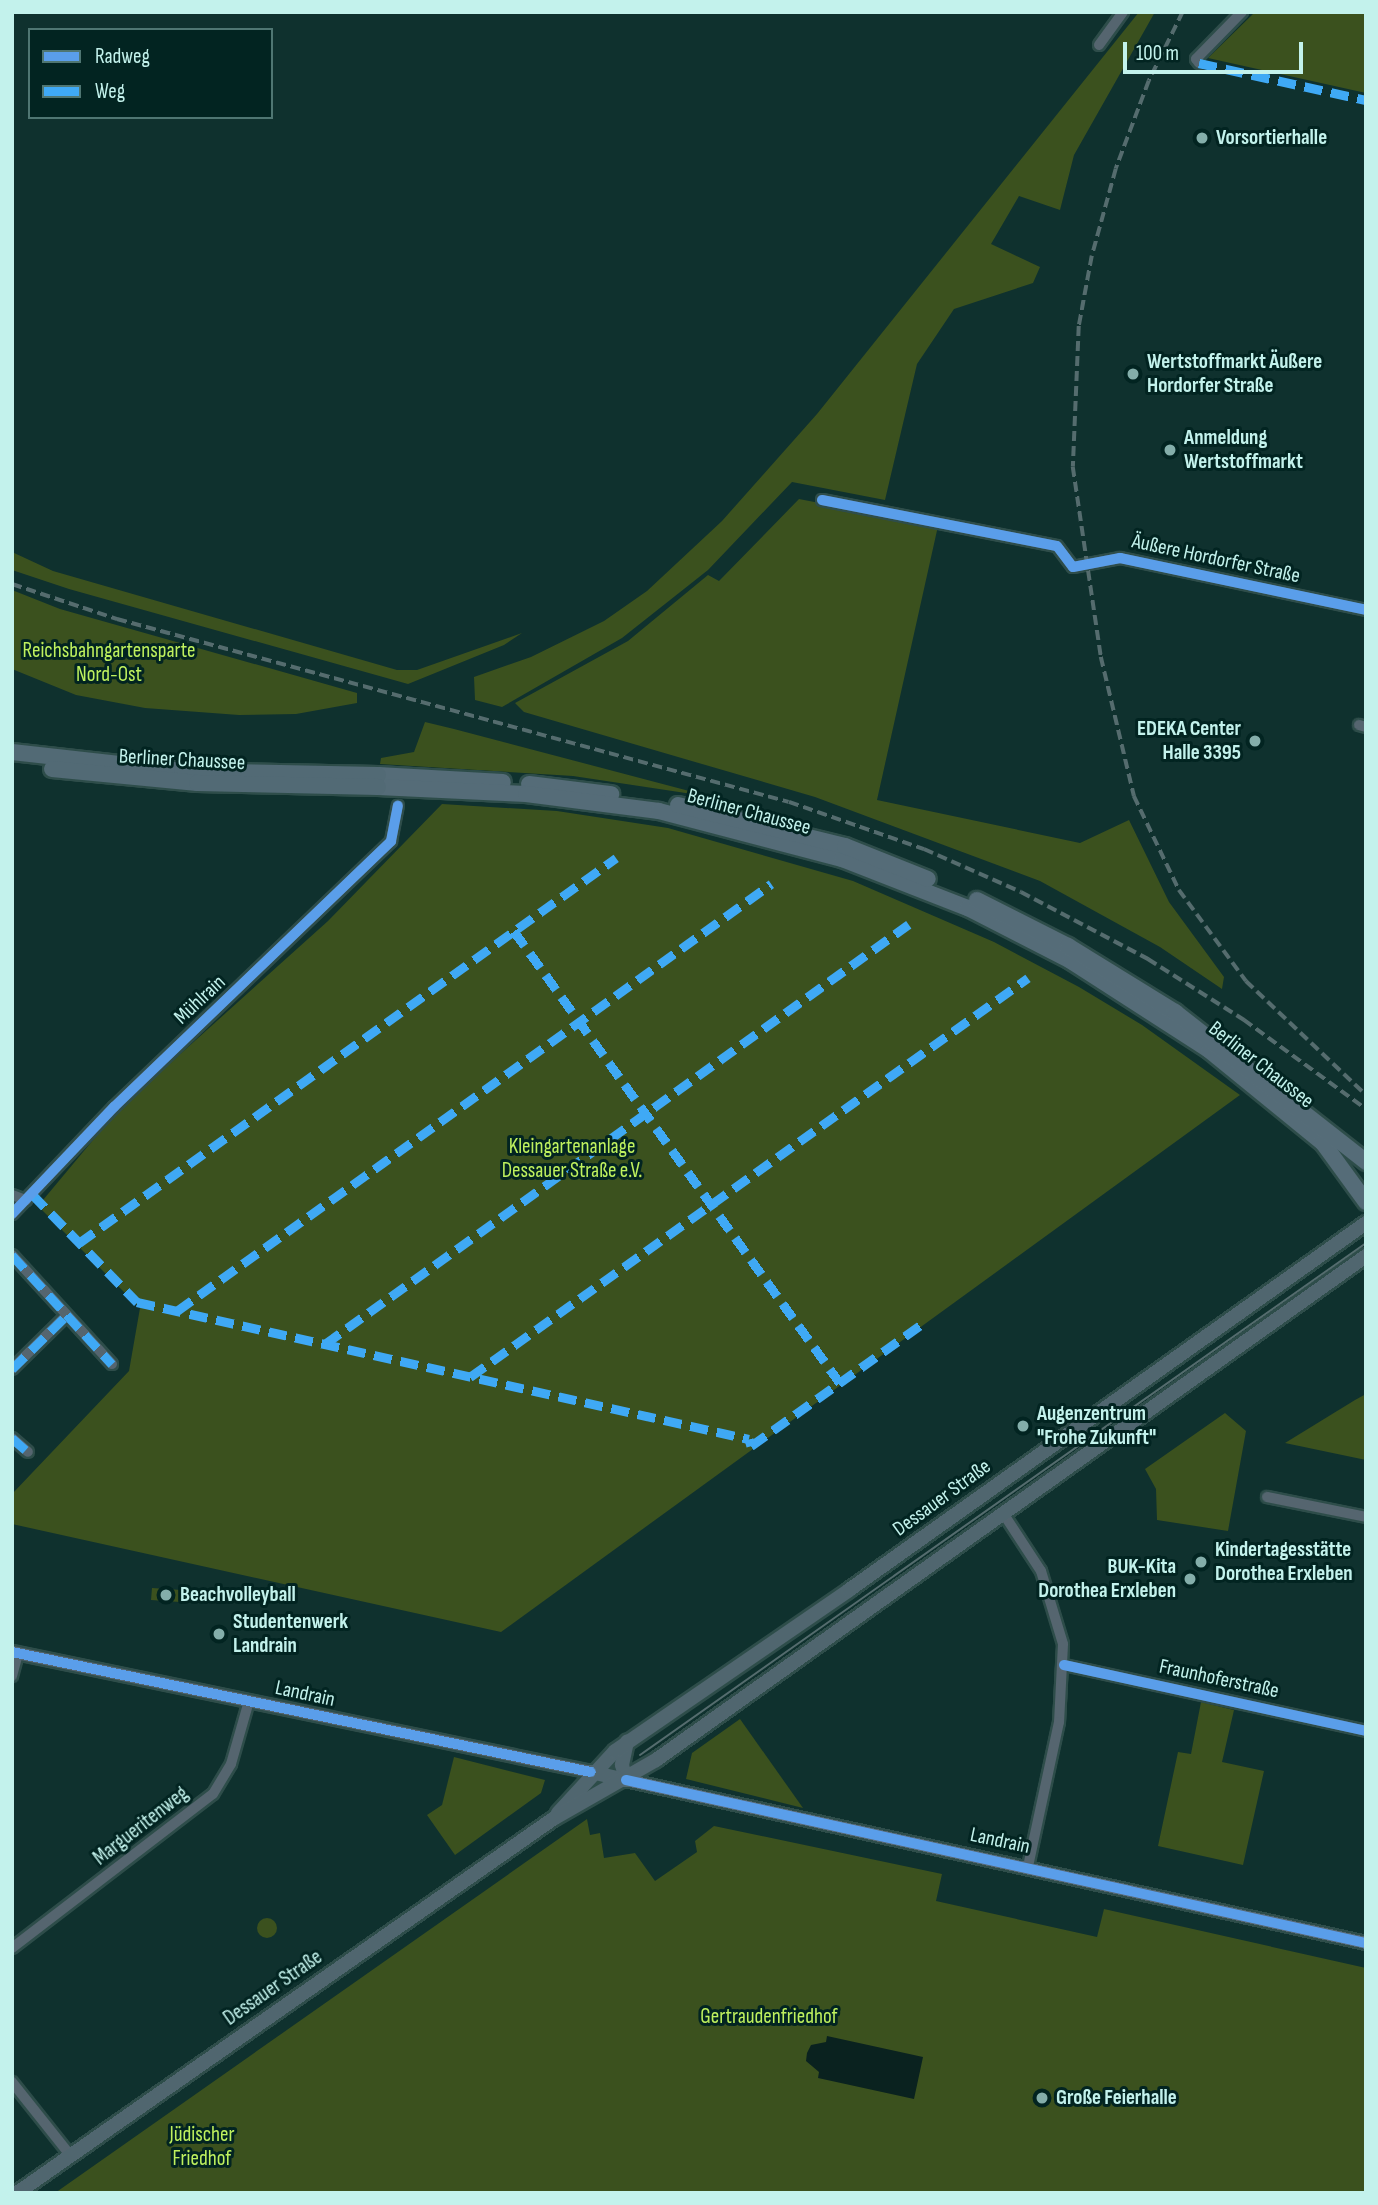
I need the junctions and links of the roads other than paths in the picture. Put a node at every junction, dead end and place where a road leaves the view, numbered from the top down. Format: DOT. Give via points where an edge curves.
graph roads {
  1 [pos="1123,12"];
  2 [pos="1242,12"];
  3 [pos="1099,45"];
  4 [pos="1199,63"];
  5 [pos="822,500"];
  6 [pos="1366,610"];
  7 [pos="12,752"];
  8 [pos="12,762"];
  9 [pos="378,781"];
  10 [pos="398,806"];
  11 [pos="1366,1162"];
  12 [pos="12,1195"];
  13 [pos="26,1200"];
  14 [pos="1366,1202"];
  15 [pos="12,1214"];
  16 [pos="1366,1223"];
  17 [pos="12,1255"];
  18 [pos="1366,1256"];
  19 [pos="66,1316"];
  20 [pos="112,1364"];
  21 [pos="12,1369"];
  22 [pos="12,1438"];
  23 [pos="28,1452"];
  24 [pos="1267,1497"];
  25 [pos="1003,1513"];
  26 [pos="1366,1517"];
  27 [pos="15,1652"];
  28 [pos="1064,1665"];
  29 [pos="12,1675"];
  30 [pos="249,1701"];
  31 [pos="1366,1731"];
  32 [pos="627,1742"];
  33 [pos="590,1772"];
  34 [pos="626,1780"];
  35 [pos="553,1819"];
  36 [pos="1028,1867"];
  37 [pos="1366,1943"];
  38 [pos="12,1948"];
  39 [pos="12,2082"];
  40 [pos="70,2155"];
  41 [pos="17,2193"];
  1 -- 3 [label="street"];
  2 -- 4 [label="street" via="1196,59"];
  5 -- 6 [label="street, Äußere Hordorfer Straße" via="1056,546 1073,567 1120,558"];
  7 -- 9 [label="highway, Berliner Chaussee" via="182,771"];
  8 -- 9 [label="highway, Berliner Chaussee" via="121,779"];
  9 -- 11 [label="main road, Berliner Chaussee" via="562,787 663,802 774,826 872,857 1023,922 1139,988 1220,1044"];
  9 -- 14 [label="main road, Berliner Chaussee" via="659,811 842,859 968,908 1095,975 1209,1050 1323,1143"];
  10 -- 13 [label="street, Mühlrain" via="391,841 114,1107"];
  12 -- 13 [label="street"];
  13 -- 15 [label="street, Mühlrain"];
  16 -- 32 [label="main road, Dessauer Straße"];
  17 -- 19 [label="street"];
  18 -- 25 [label="main road, Dessauer Straße"];
  19 -- 20 [label="street"];
  19 -- 21 [label="street"];
  22 -- 23 [label="street"];
  24 -- 26 [label="street"];
  25 -- 28 [label="street" via="1047,1584 1061,1632"];
  25 -- 34 [label="main road, Dessauer Straße"];
  27 -- 29 [label="street"];
  27 -- 30 [label="street, Landrain"];
  28 -- 31 [label="street, Fraunhoferstraße"];
  28 -- 36 [label="street" via="1055,1746"];
  30 -- 33 [label="street, Landrain"];
  30 -- 38 [label="street, Margueritenweg" via="231,1764 213,1794"];
  32 -- 33 [label="main road, Dessauer Straße"];
  32 -- 34 [label="main road" via="622,1765"];
  33 -- 34 [label="main road"];
  33 -- 35 [label="main road, Dessauer Straße"];
  34 -- 35 [label="main road, Dessauer Straße"];
  34 -- 36 [label="street, Landrain"];
  35 -- 40 [label="main road, Dessauer Straße"];
  36 -- 37 [label="street, Landrain"];
  39 -- 40 [label="street"];
  40 -- 41 [label="main road, Dessauer Straße"];
}
